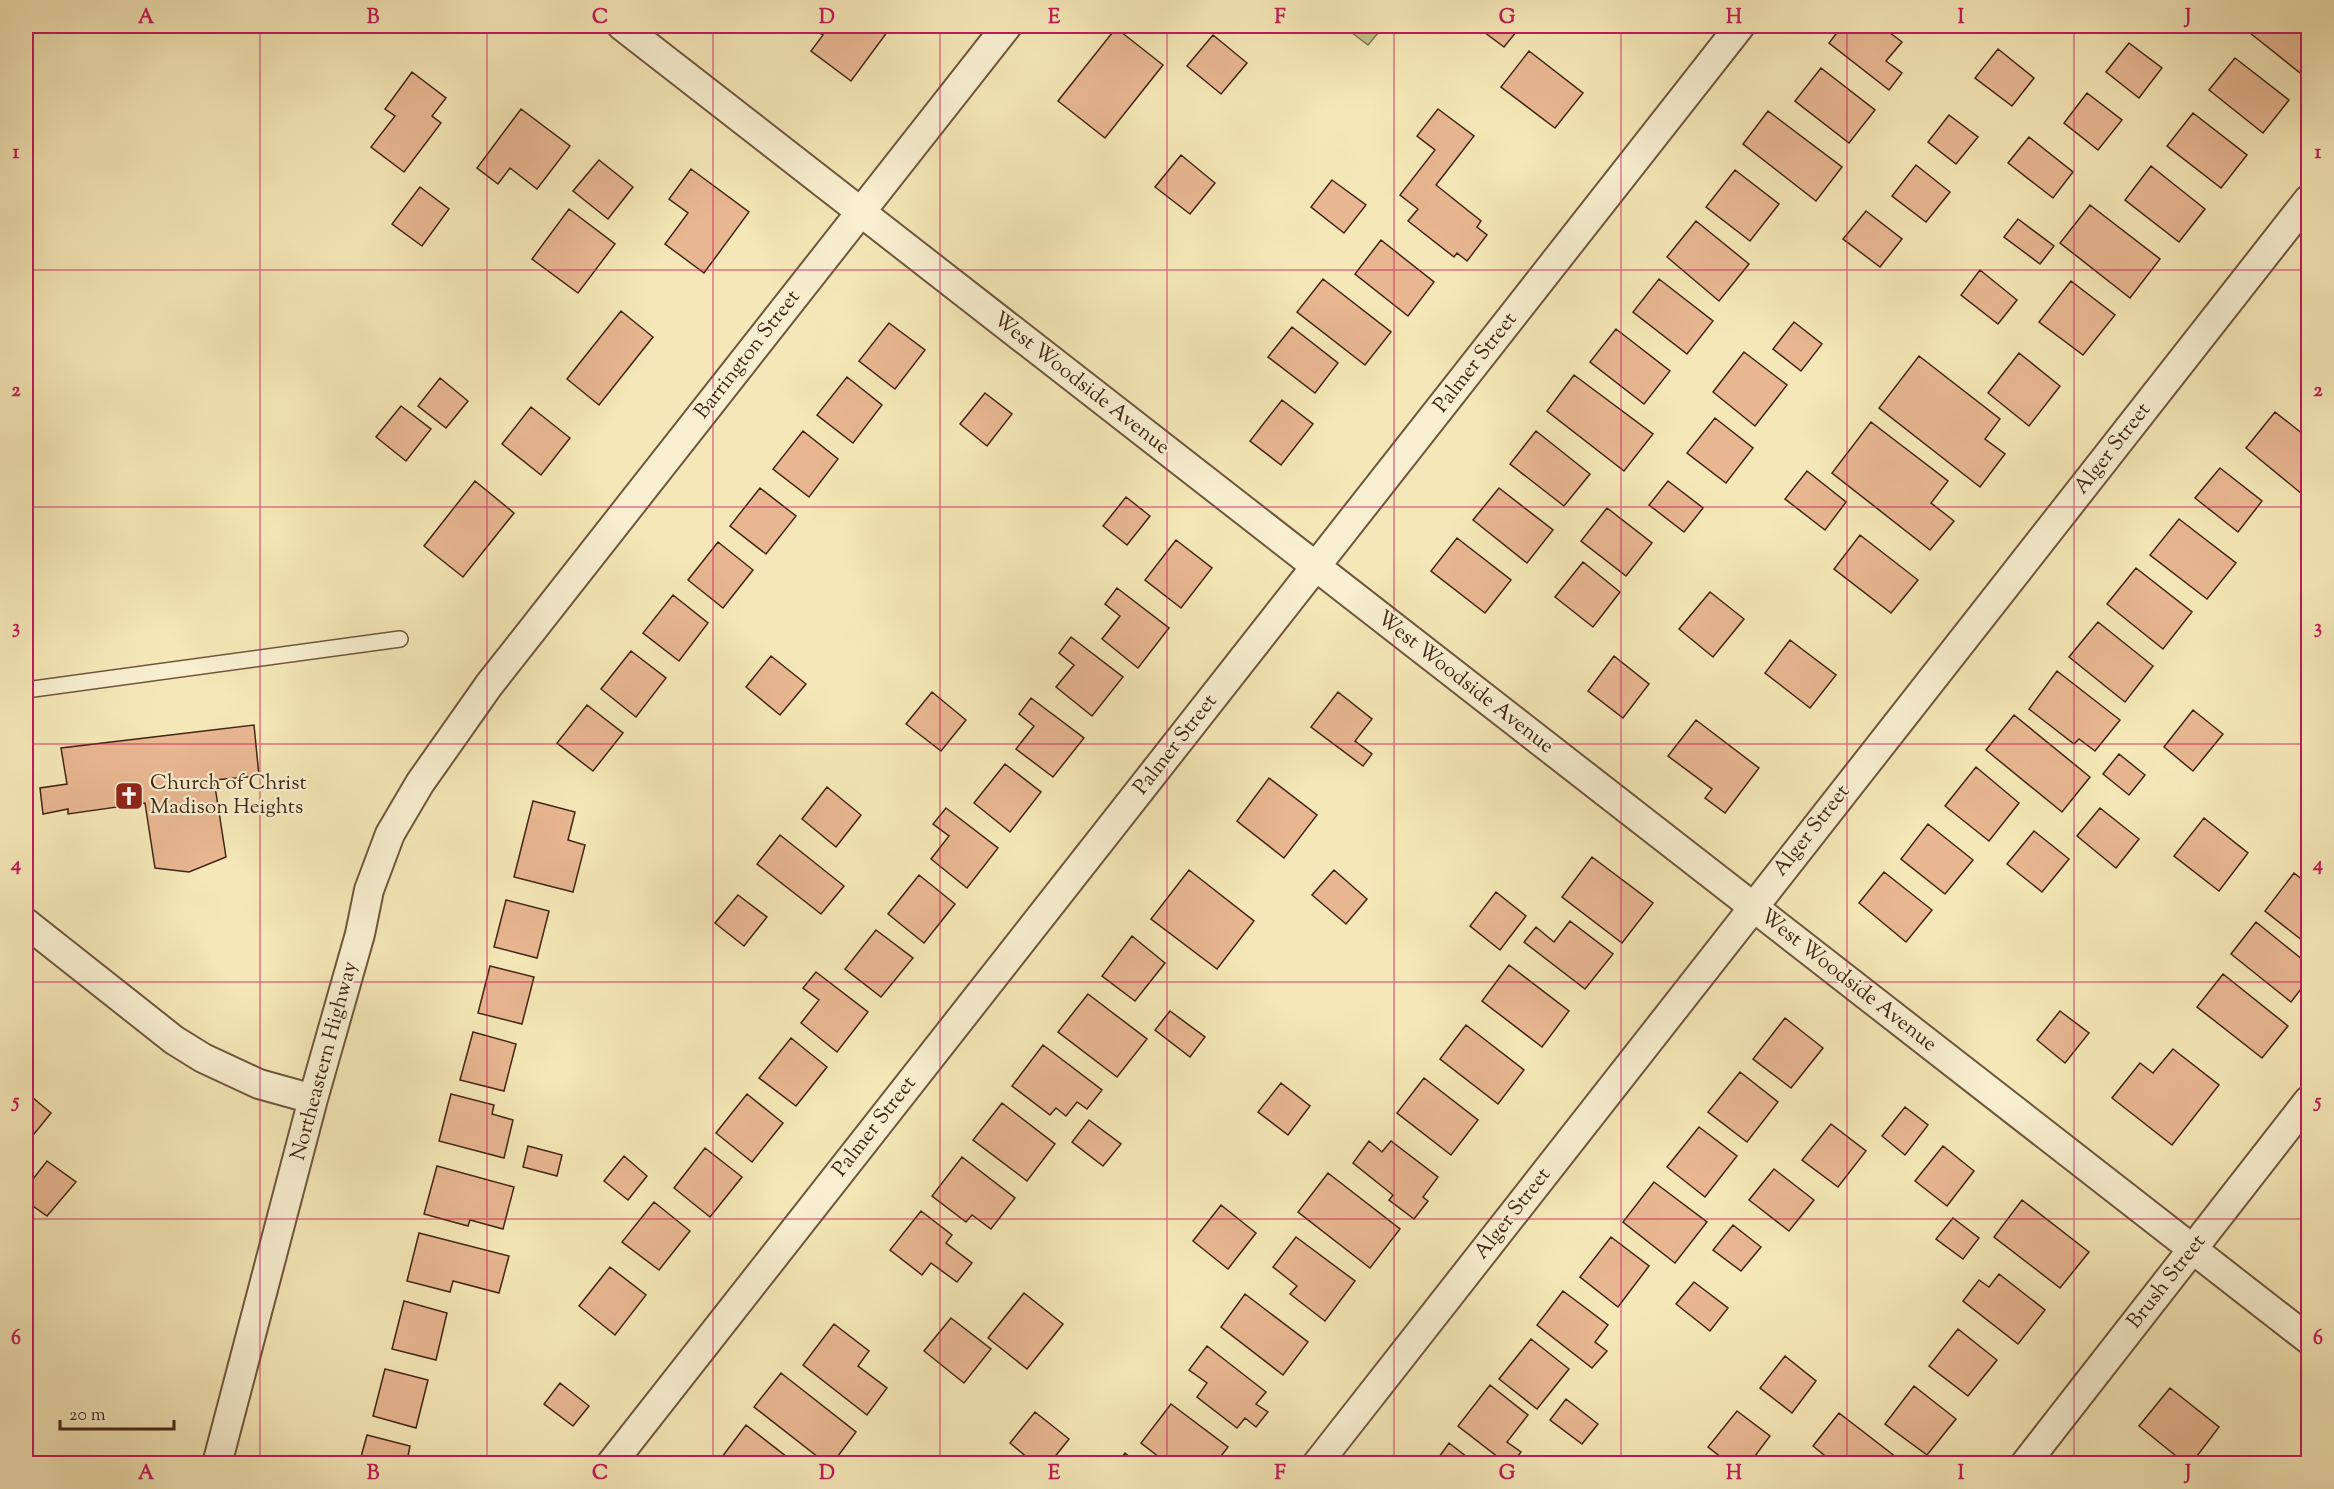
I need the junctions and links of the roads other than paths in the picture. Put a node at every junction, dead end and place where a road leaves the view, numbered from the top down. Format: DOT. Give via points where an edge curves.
graph roads {
  1 [pos="622,26"];
  2 [pos="1007,26"];
  3 [pos="1740,26"];
  4 [pos="2308,200"];
  5 [pos="860,212"];
  6 [pos="1316,567"];
  7 [pos="400,639"];
  8 [pos="489,685"];
  9 [pos="26,690"];
  10 [pos="1753,908"];
  11 [pos="26,923"];
  12 [pos="313,1098"];
  13 [pos="2308,1101"];
  14 [pos="2193,1249"];
  15 [pos="2308,1339"];
  16 [pos="217,1464"];
  17 [pos="610,1464"];
  18 [pos="1317,1464"];
  19 [pos="2025,1464"];
  1 -- 5 [label="street, West Woodside Avenue"];
  2 -- 5 [label="street, Barrington Street"];
  3 -- 6 [label="street, Palmer Street"];
  4 -- 10 [label="street, Alger Street"];
  5 -- 6 [label="street, West Woodside Avenue"];
  5 -- 8 [label="street, Barrington Street"];
  6 -- 10 [label="street, West Woodside Avenue"];
  6 -- 17 [label="street, Palmer Street"];
  7 -- 9 [label="lane"];
  8 -- 12 [label="street, Northeastern Highway" via="420,783 390,834 369,890"];
  10 -- 14 [label="street, West Woodside Avenue"];
  10 -- 18 [label="street, Alger Street"];
  11 -- 12 [label="street" via="203,1059 259,1084"];
  12 -- 16 [label="street, Northeastern Highway"];
  13 -- 14 [label="street, Brush Street"];
  14 -- 15 [label="street, West Woodside Avenue"];
  14 -- 19 [label="street, Brush Street"];
}
